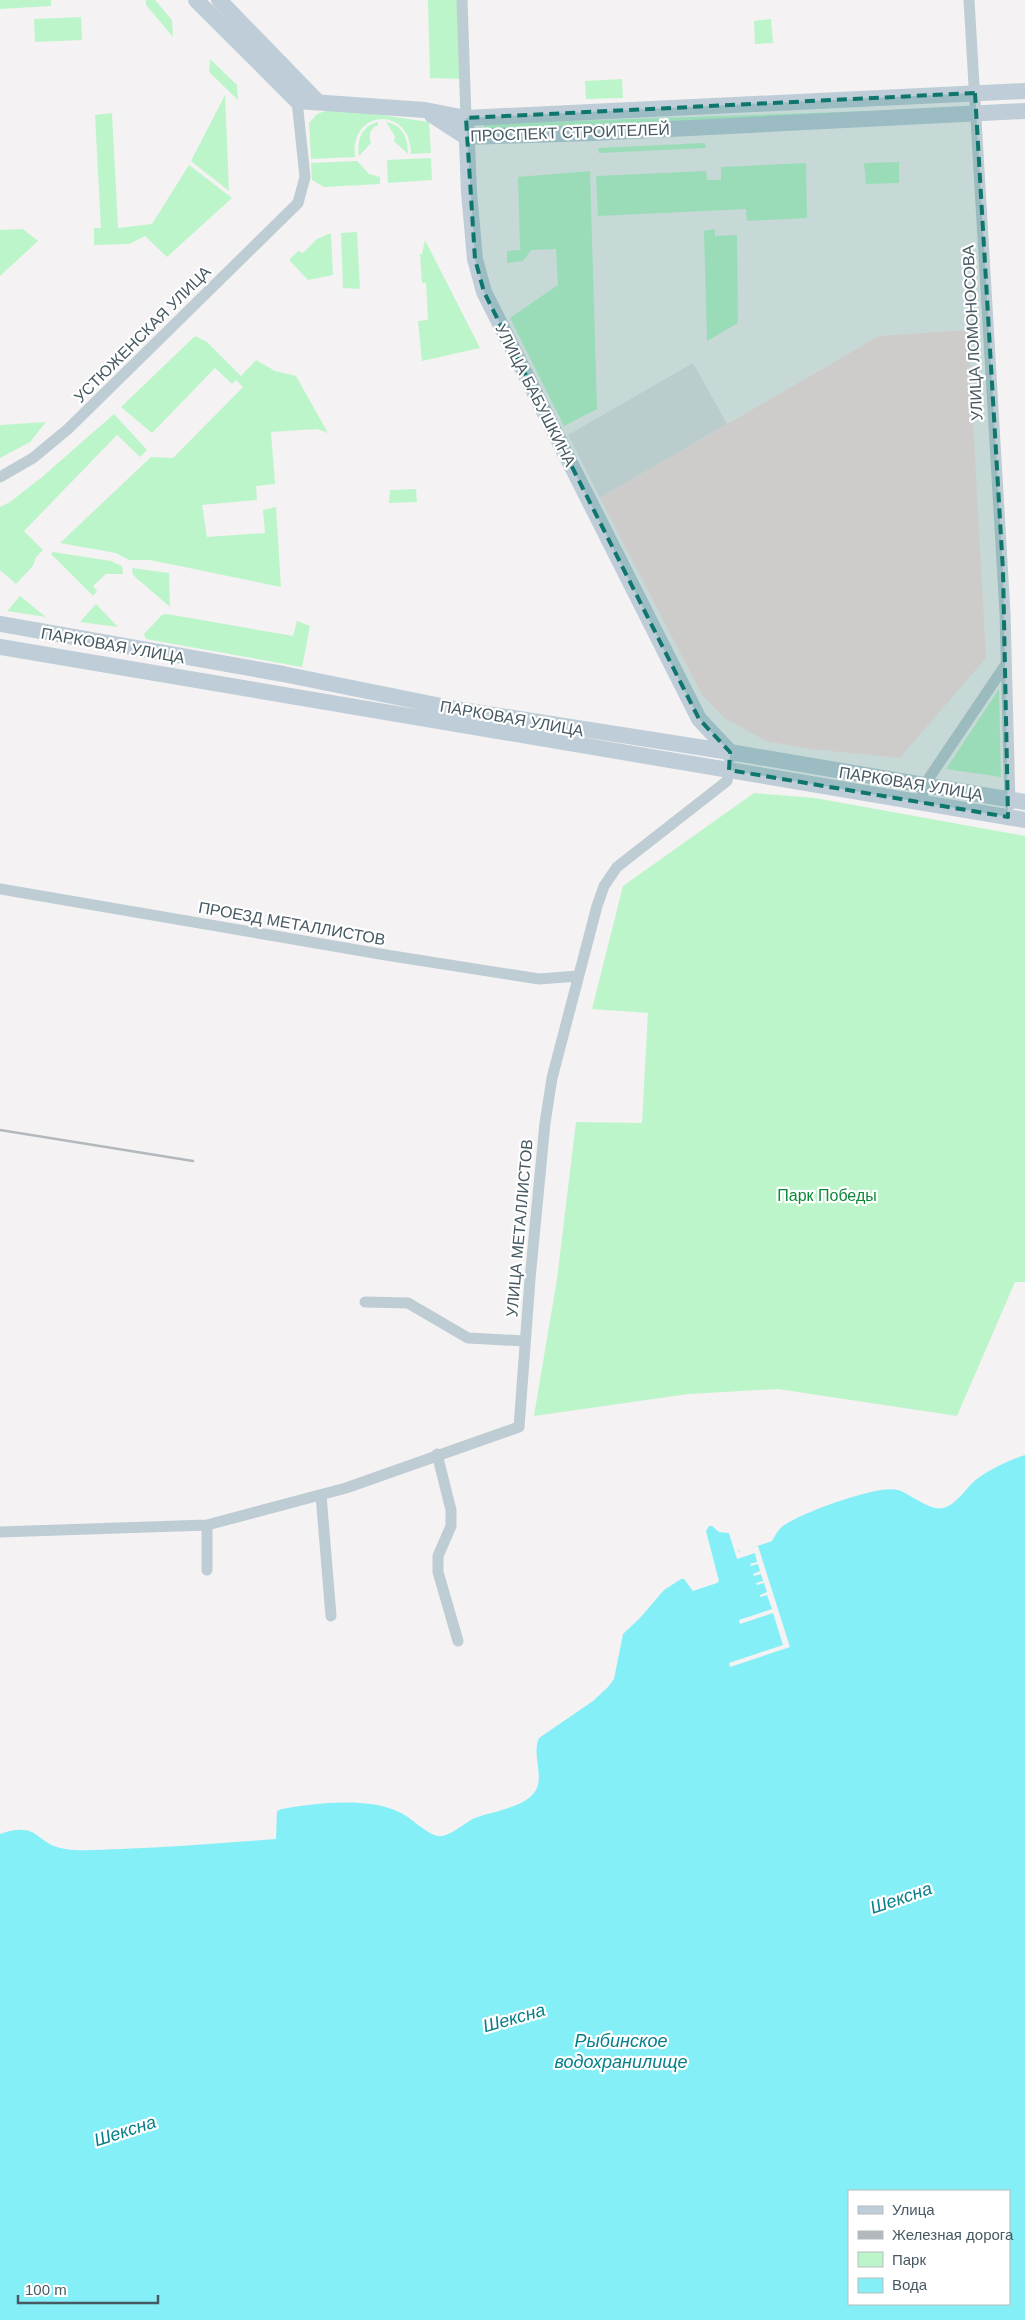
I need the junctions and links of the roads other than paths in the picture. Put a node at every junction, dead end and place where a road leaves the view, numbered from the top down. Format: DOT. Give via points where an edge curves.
graph roads {
  1 [pos="196,0"];
  2 [pos="219,0"];
  3 [pos="462,0"];
  4 [pos="969,0"];
  5 [pos="1025,91"];
  6 [pos="975,93"];
  7 [pos="297,101"];
  8 [pos="318,102"];
  9 [pos="425,110"];
  10 [pos="1025,112"];
  11 [pos="976,114"];
  12 [pos="466,118"];
  13 [pos="466,137"];
  14 [pos="0,478"];
  15 [pos="0,624"];
  16 [pos="0,647"];
  17 [pos="1006,664"];
  18 [pos="730,752"];
  19 [pos="729,770"];
  20 [pos="924,784"];
  21 [pos="1018,801"];
  22 [pos="922,802"];
  23 [pos="1008,817"];
  24 [pos="1025,820"];
  25 [pos="0,889"];
  26 [pos="578,976"];
  27 [pos="365,1302"];
  28 [pos="525,1341"];
  29 [pos="438,1454"];
  30 [pos="321,1494"];
  31 [pos="207,1526"];
  32 [pos="0,1532"];
  33 [pos="207,1570"];
  34 [pos="331,1616"];
  35 [pos="458,1641"];
  1 -- 7 [label="main road"];
  2 -- 8 [label="main road"];
  3 -- 12 [label="street, УЛИЦА БАБУШКИНА"];
  4 -- 6 [label="street, УЛИЦА ЛОМОНОСОВА"];
  5 -- 6 [label="main road, ПРОСПЕКТ СТРОИТЕЛЕЙ"];
  6 -- 11 [label="street, УЛИЦА ЛОМОНОСОВА"];
  6 -- 12 [label="main road, ПРОСПЕКТ СТРОИТЕЛЕЙ"];
  7 -- 8 [label="main road"];
  7 -- 14 [label="street, УСТЮЖЕНСКАЯ УЛИЦА" via="305,177 298,203 68,429 33,458"];
  8 -- 9 [label="main road"];
  9 -- 12 [label="main road, ПРОСПЕКТ СТРОИТЕЛЕЙ"];
  9 -- 13 [label="main road, ПРОСПЕКТ СТРОИТЕЛЕЙ"];
  10 -- 11 [label="main road, ПРОСПЕКТ СТРОИТЕЛЕЙ"];
  11 -- 13 [label="main road, ПРОСПЕКТ СТРОИТЕЛЕЙ"];
  11 -- 17 [label="street, УЛИЦА ЛОМОНОСОВА"];
  12 -- 13 [label="main road, УЛИЦА БАБУШКИНА"];
  13 -- 18 [label="main road, УЛИЦА БАБУШКИНА" via="474,259 484,292 699,719"];
  15 -- 18 [label="main road, ПАРКОВАЯ УЛИЦА" via="282,674 456,709"];
  16 -- 19 [label="main road, ПАРКОВАЯ УЛИЦА"];
  17 -- 20 [label="street"];
  17 -- 21 [label="street, УЛИЦА ЛОМОНОСОВА"];
  18 -- 19 [label="main road"];
  18 -- 20 [label="main road, ПАРКОВАЯ УЛИЦА"];
  19 -- 22 [label="main road, ПАРКОВАЯ УЛИЦА"];
  19 -- 26 [label="street, УЛИЦА МЕТАЛЛИСТОВ" via="727,781 617,867 602,893"];
  20 -- 21 [label="main road, ПАРКОВАЯ УЛИЦА"];
  20 -- 22 [label="street"];
  21 -- 23 [label="street, УЛИЦА ЛОМОНОСОВА"];
  22 -- 23 [label="main road, ПАРКОВАЯ УЛИЦА"];
  23 -- 24 [label="main road, ПАРКОВАЯ УЛИЦА"];
  25 -- 26 [label="street, ПРОЕЗД МЕТАЛЛИСТОВ" via="539,979"];
  26 -- 28 [label="street, УЛИЦА МЕТАЛЛИСТОВ" via="552,1078 545,1123"];
  27 -- 28 [label="street" via="408,1302 468,1338"];
  28 -- 29 [label="street, УЛИЦА МЕТАЛЛИСТОВ" via="519,1427"];
  29 -- 30 [label="street, УЛИЦА МЕТАЛЛИСТОВ"];
  29 -- 35 [label="street" via="452,1526 438,1556 438,1572"];
  30 -- 31 [label="street, УЛИЦА МЕТАЛЛИСТОВ"];
  30 -- 34 [label="street"];
  31 -- 32 [label="street, УЛИЦА МЕТАЛЛИСТОВ"];
  31 -- 33 [label="street"];
}
